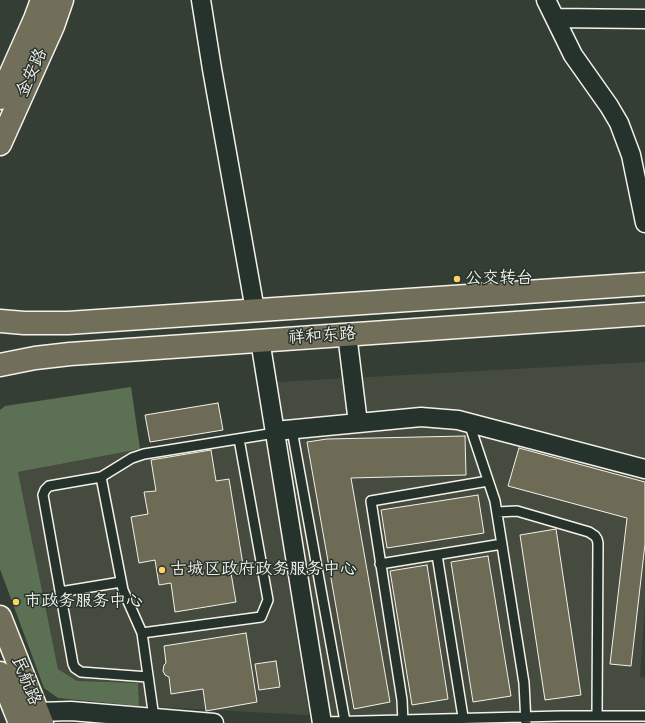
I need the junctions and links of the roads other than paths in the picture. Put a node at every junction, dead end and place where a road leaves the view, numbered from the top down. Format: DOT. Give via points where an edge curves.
graph roads {
  1 [pos="42,0"];
  2 [pos="62,0"];
  3 [pos="201,0"];
  4 [pos="546,0"];
  5 [pos="555,18"];
  6 [pos="645,19"];
  7 [pos="0,98"];
  8 [pos="0,144"];
  9 [pos="645,223"];
  10 [pos="645,284"];
  11 [pos="255,310"];
  12 [pos="645,314"];
  13 [pos="0,321"];
  14 [pos="347,334"];
  15 [pos="260,340"];
  16 [pos="0,365"];
  17 [pos="469,422"];
  18 [pos="358,423"];
  19 [pos="281,432"];
  20 [pos="239,439"];
  21 [pos="645,469"];
  22 [pos="101,478"];
  23 [pos="488,481"];
  24 [pos="497,512"];
  25 [pos="502,544"];
  26 [pos="437,555"];
  27 [pos="380,564"];
  28 [pos="122,582"];
  29 [pos="60,592"];
  30 [pos="0,617"];
  31 [pos="142,633"];
  32 [pos="0,673"];
  33 [pos="148,677"];
  34 [pos="23,716"];
  35 [pos="597,716"];
  36 [pos="645,716"];
  37 [pos="154,718"];
  38 [pos="526,720"];
  39 [pos="626,720"];
  40 [pos="403,721"];
  41 [pos="464,721"];
  42 [pos="322,722"];
  43 [pos="345,722"];
  44 [pos="214,723"];
  1 -- 7 [label="main road, 金安路"];
  2 -- 8 [label="main road, 金安路"];
  3 -- 11 [label="street"];
  4 -- 5 [label="street"];
  5 -- 6 [label="street"];
  5 -- 9 [label="street" via="573,55 619,123 631,155"];
  10 -- 11 [label="main road, 祥和东路"];
  11 -- 13 [label="main road, 祥和东路" via="68,323"];
  12 -- 14 [label="main road, 祥和东路"];
  14 -- 15 [label="main road, 祥和东路"];
  14 -- 18 [label="street"];
  15 -- 16 [label="main road, 祥和东路" via="70,354"];
  15 -- 19 [label="street"];
  17 -- 18 [label="street" via="421,417"];
  17 -- 21 [label="street"];
  17 -- 23 [label="lane"];
  18 -- 19 [label="street"];
  19 -- 20 [label="lane"];
  19 -- 42 [label="street"];
  19 -- 43 [label="lane"];
  20 -- 22 [label="lane" via="144,454 132,458"];
  20 -- 31 [label="lane" via="268,600 261,617"];
  22 -- 28 [label="lane"];
  22 -- 29 [label="lane" via="50,486 43,495"];
  23 -- 24 [label="lane"];
  23 -- 27 [label="lane" via="371,501"];
  24 -- 25 [label="lane"];
  24 -- 35 [label="lane" via="517,511 588,532 597,539"];
  25 -- 26 [label="lane"];
  25 -- 38 [label="lane" via="524,683"];
  26 -- 27 [label="lane"];
  26 -- 41 [label="lane"];
  27 -- 40 [label="lane" via="402,700"];
  28 -- 29 [label="lane"];
  28 -- 31 [label="lane"];
  29 -- 33 [label="lane" via="75,668 81,672"];
  30 -- 34 [label="main road, 民航路"];
  31 -- 33 [label="lane"];
  32 -- 34 [label="main road, 民航路"];
  33 -- 37 [label="lane"];
  34 -- 37 [label="street" via="71,711"];
  35 -- 38 [label="lane"];
  35 -- 39 [label="lane"];
  36 -- 39 [label="lane"];
  37 -- 44 [label="street"];
  38 -- 41 [label="lane"];
  40 -- 41 [label="lane"];
  40 -- 43 [label="lane"];
  42 -- 43 [label="lane"];
}
